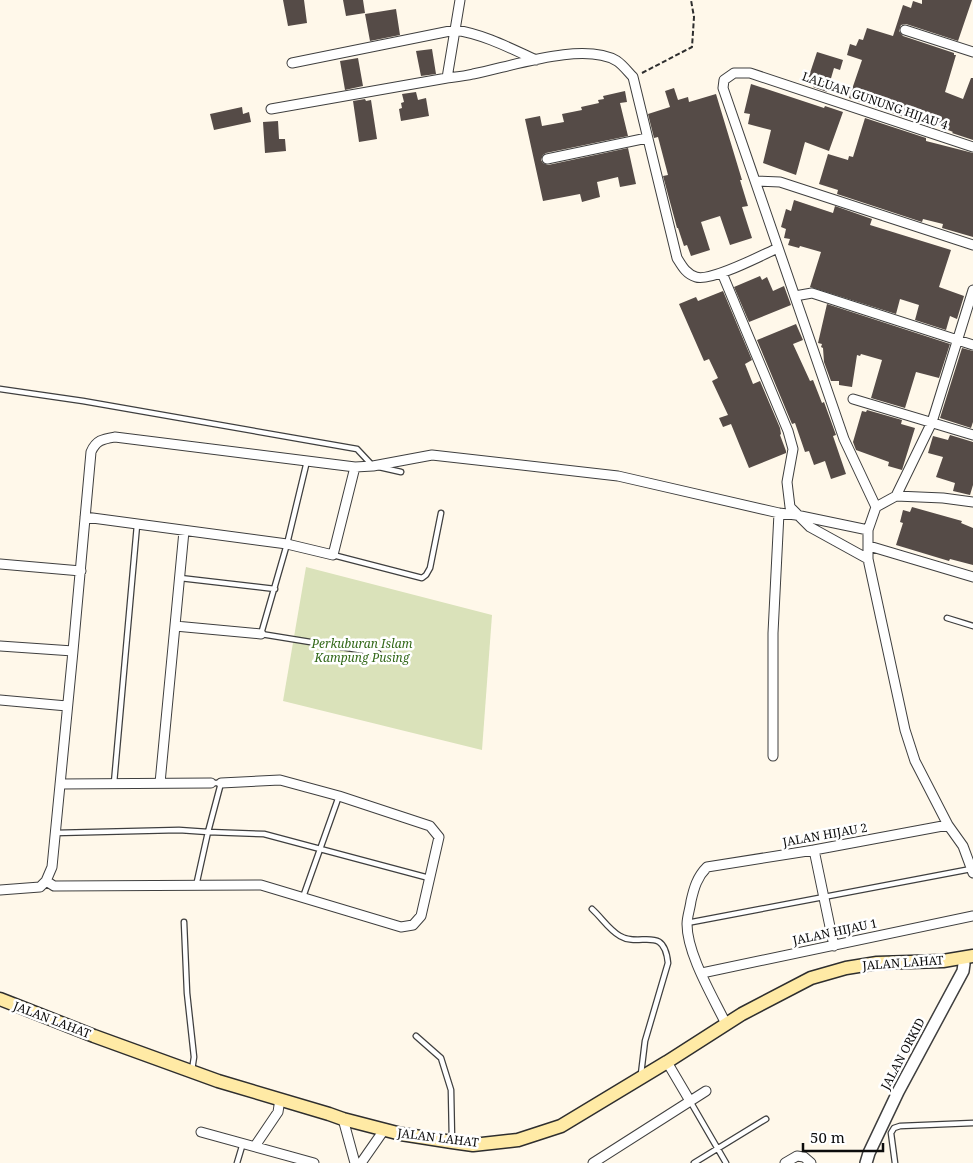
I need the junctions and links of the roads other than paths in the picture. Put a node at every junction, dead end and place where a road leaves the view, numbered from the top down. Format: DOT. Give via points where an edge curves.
graph roads {
  1 [pos="460,0"];
  2 [pos="455,30"];
  3 [pos="905,30"];
  4 [pos="973,52"];
  5 [pos="536,60"];
  6 [pos="292,63"];
  7 [pos="446,78"];
  8 [pos="271,109"];
  9 [pos="647,138"];
  10 [pos="973,147"];
  11 [pos="547,159"];
  12 [pos="756,181"];
  13 [pos="973,245"];
  14 [pos="778,248"];
  15 [pos="722,273"];
  16 [pos="973,290"];
  17 [pos="795,296"];
  18 [pos="957,340"];
  19 [pos="973,345"];
  20 [pos="0,389"];
  21 [pos="853,399"];
  22 [pos="932,422"];
  23 [pos="973,435"];
  24 [pos="307,462"];
  25 [pos="373,466"];
  26 [pos="354,467"];
  27 [pos="401,472"];
  28 [pos="896,496"];
  29 [pos="973,502"];
  30 [pos="876,507"];
  31 [pos="441,513"];
  32 [pos="779,513"];
  33 [pos="796,515"];
  34 [pos="85,517"];
  35 [pos="137,524"];
  36 [pos="868,530"];
  37 [pos="184,531"];
  38 [pos="287,544"];
  39 [pos="869,546"];
  40 [pos="333,555"];
  41 [pos="868,559"];
  42 [pos="0,564"];
  43 [pos="80,571"];
  44 [pos="973,577"];
  45 [pos="180,578"];
  46 [pos="274,588"];
  47 [pos="947,618"];
  48 [pos="175,626"];
  49 [pos="973,626"];
  50 [pos="261,634"];
  51 [pos="0,646"];
  52 [pos="74,651"];
  53 [pos="378,653"];
  54 [pos="0,700"];
  55 [pos="67,706"];
  56 [pos="773,756"];
  57 [pos="160,783"];
  58 [pos="211,783"];
  59 [pos="221,783"];
  60 [pos="60,784"];
  61 [pos="114,784"];
  62 [pos="339,796"];
  63 [pos="948,824"];
  64 [pos="208,832"];
  65 [pos="55,833"];
  66 [pos="321,849"];
  67 [pos="814,850"];
  68 [pos="972,869"];
  69 [pos="973,873"];
  70 [pos="429,878"];
  71 [pos="46,881"];
  72 [pos="196,886"];
  73 [pos="0,890"];
  74 [pos="303,897"];
  75 [pos="824,897"];
  76 [pos="592,909"];
  77 [pos="973,916"];
  78 [pos="184,922"];
  79 [pos="687,923"];
  80 [pos="834,946"];
  81 [pos="968,957"];
  82 [pos="702,973"];
  83 [pos="0,999"];
  84 [pos="726,1024"];
  85 [pos="416,1036"];
  86 [pos="667,1062"];
  87 [pos="191,1072"];
  88 [pos="640,1078"];
  89 [pos="706,1091"];
  90 [pos="280,1099"];
  91 [pos="690,1102"];
  92 [pos="343,1119"];
  93 [pos="766,1119"];
  94 [pos="973,1123"];
  95 [pos="384,1130"];
  96 [pos="201,1132"];
  97 [pos="243,1142"];
  98 [pos="452,1142"];
  99 [pos="255,1146"];
  100 [pos="718,1149"];
  101 [pos="237,1163"];
  102 [pos="314,1163"];
  103 [pos="355,1163"];
  104 [pos="361,1163"];
  105 [pos="593,1163"];
  106 [pos="694,1163"];
  107 [pos="726,1163"];
  108 [pos="785,1163"];
  109 [pos="811,1163"];
  110 [pos="866,1163"];
  111 [pos="895,1163"];
  1 -- 2 [label="street"];
  2 -- 5 [label="street" via="502,44"];
  2 -- 6 [label="street"];
  2 -- 7 [label="street"];
  3 -- 4 [label="street"];
  5 -- 7 [label="street"];
  5 -- 9 [label="street" via="584,53 618,61 633,77"];
  7 -- 8 [label="street"];
  9 -- 11 [label="street"];
  9 -- 15 [label="street" via="677,258 687,273 698,278"];
  10 -- 12 [label="street, LALUAN GUNUNG HIJAU 4" via="750,73 734,72 724,80 723,88"];
  12 -- 13 [label="street" via="780,182"];
  12 -- 14 [label="street"];
  14 -- 15 [label="street"];
  14 -- 17 [label="street"];
  15 -- 33 [label="street" via="788,431 793,449 788,496 790,508"];
  16 -- 18 [label="street"];
  17 -- 18 [label="street" via="812,293"];
  17 -- 30 [label="street" via="844,439"];
  18 -- 19 [label="street"];
  18 -- 22 [label="street"];
  20 -- 25 [label="lane" via="357,449"];
  21 -- 22 [label="street"];
  22 -- 23 [label="street"];
  22 -- 28 [label="street"];
  24 -- 26 [label="street"];
  24 -- 34 [label="street" via="115,437 100,440 91,452"];
  24 -- 38 [label="lane"];
  25 -- 26 [label="street"];
  25 -- 27 [label="lane"];
  25 -- 32 [label="street" via="432,455 609,475"];
  26 -- 40 [label="street"];
  28 -- 29 [label="street"];
  28 -- 30 [label="street"];
  30 -- 36 [label="street"];
  31 -- 40 [label="lane" via="430,568 422,578"];
  32 -- 33 [label="street"];
  32 -- 56 [label="street" via="773,633"];
  33 -- 36 [label="street"];
  33 -- 41 [label="street" via="810,527"];
  34 -- 35 [label="street"];
  34 -- 43 [label="street"];
  35 -- 37 [label="street"];
  35 -- 61 [label="lane"];
  36 -- 39 [label="street"];
  37 -- 38 [label="street"];
  37 -- 45 [label="street"];
  38 -- 40 [label="street"];
  38 -- 46 [label="lane"];
  39 -- 41 [label="street"];
  39 -- 44 [label="street"];
  41 -- 63 [label="street" via="905,730 915,761"];
  42 -- 43 [label="street"];
  43 -- 52 [label="street"];
  45 -- 46 [label="lane"];
  45 -- 48 [label="street"];
  46 -- 50 [label="lane"];
  47 -- 49 [label="lane"];
  48 -- 50 [label="street"];
  48 -- 57 [label="street"];
  50 -- 53 [label="lane"];
  51 -- 52 [label="street"];
  52 -- 55 [label="street"];
  54 -- 55 [label="street"];
  55 -- 60 [label="street"];
  57 -- 58 [label="street"];
  57 -- 61 [label="street"];
  58 -- 59 [label="lane"];
  59 -- 62 [label="street" via="280,780"];
  59 -- 64 [label="lane"];
  60 -- 61 [label="street"];
  60 -- 65 [label="street"];
  62 -- 66 [label="lane"];
  62 -- 70 [label="street" via="430,826 439,837"];
  63 -- 67 [label="street, JALAN HIJAU 2"];
  63 -- 68 [label="street" via="963,846"];
  64 -- 65 [label="lane"];
  64 -- 66 [label="lane" via="264,834"];
  64 -- 72 [label="lane"];
  65 -- 71 [label="street" via="52,867"];
  66 -- 70 [label="lane"];
  66 -- 74 [label="lane"];
  67 -- 75 [label="street"];
  67 -- 79 [label="street, JALAN HIJAU 2" via="707,867 694,889"];
  68 -- 69 [label="street"];
  68 -- 75 [label="lane"];
  70 -- 74 [label="street" via="421,916 413,925 401,927"];
  71 -- 72 [label="street" via="54,886"];
  71 -- 73 [label="street" via="40,887"];
  72 -- 74 [label="street" via="261,885"];
  75 -- 79 [label="lane"];
  75 -- 80 [label="street"];
  76 -- 88 [label="lane" via="622,937 649,938 661,943 667,952 668,963 645,1041"];
  77 -- 80 [label="street, JALAN HIJAU 1"];
  78 -- 87 [label="lane" via="194,1058"];
  79 -- 82 [label="street" via="688,941"];
  80 -- 82 [label="street, JALAN HIJAU 1"];
  81 -- 84 [label="main road, JALAN LAHAT" via="942,962 878,962 846,968 811,978"];
  81 -- 110 [label="street, JALAN ORKID" via="898,1092"];
  82 -- 84 [label="street"];
  83 -- 87 [label="main road, JALAN LAHAT"];
  84 -- 86 [label="main road, JALAN LAHAT"];
  85 -- 98 [label="lane" via="441,1058 452,1090"];
  86 -- 88 [label="main road, JALAN LAHAT"];
  86 -- 91 [label="street"];
  87 -- 90 [label="main road, JALAN LAHAT"];
  88 -- 98 [label="main road, JALAN LAHAT" via="561,1126 518,1140 473,1145"];
  89 -- 91 [label="street"];
  90 -- 92 [label="main road, JALAN LAHAT"];
  90 -- 99 [label="street" via="278,1112"];
  91 -- 100 [label="lane"];
  91 -- 105 [label="street"];
  92 -- 95 [label="main road, JALAN LAHAT"];
  92 -- 103 [label="street"];
  93 -- 100 [label="lane"];
  94 -- 111 [label="lane" via="894,1128 891,1134"];
  95 -- 98 [label="main road, JALAN LAHAT"];
  95 -- 104 [label="street"];
  96 -- 97 [label="street"];
  97 -- 99 [label="street"];
  97 -- 101 [label="lane"];
  99 -- 102 [label="street"];
  100 -- 106 [label="lane"];
  100 -- 107 [label="lane"];
  108 -- 109 [label="street" via="797,1156"];
}
